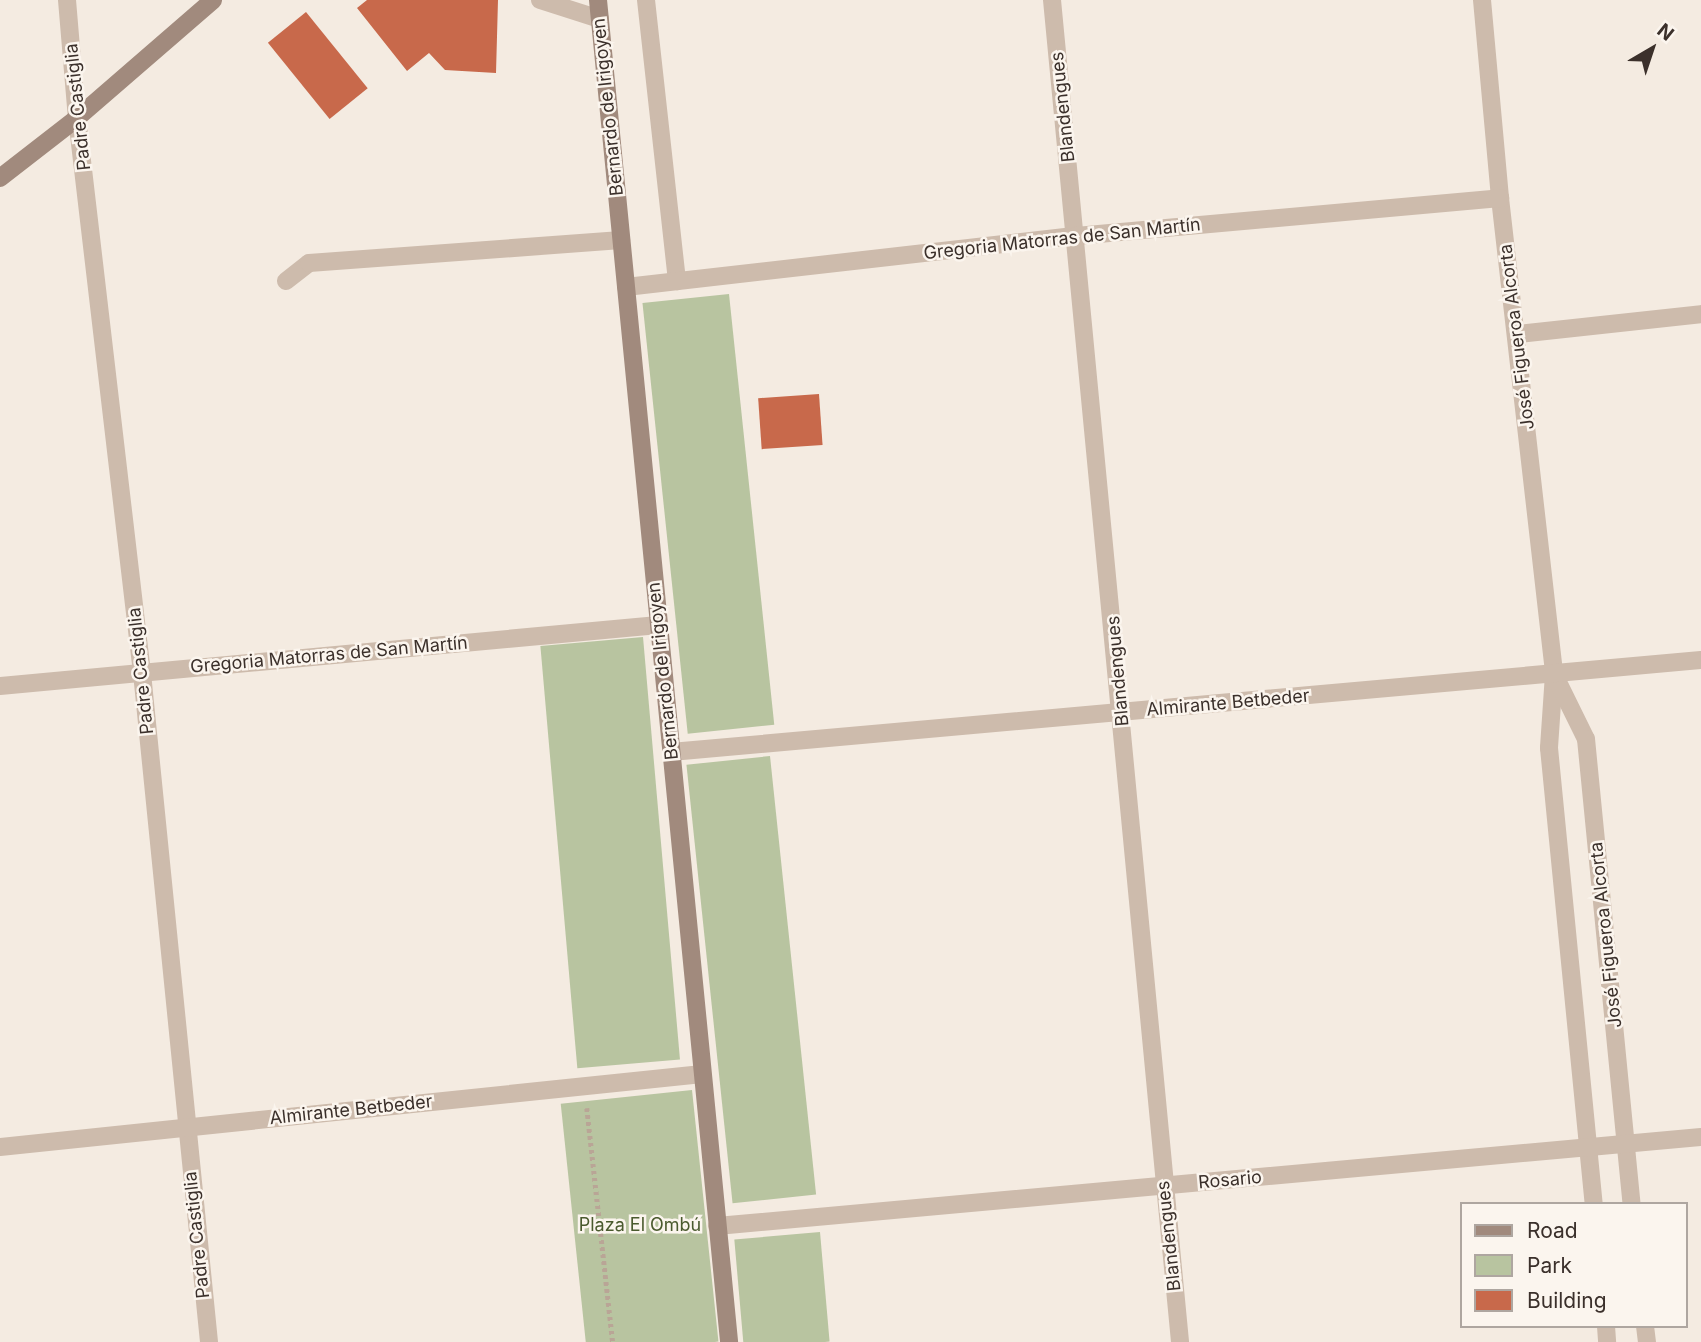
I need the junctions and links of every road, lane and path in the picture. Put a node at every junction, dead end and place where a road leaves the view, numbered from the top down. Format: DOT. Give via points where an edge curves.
graph roads {
  1 [pos="67,0"];
  2 [pos="213,0"];
  3 [pos="540,0"];
  4 [pos="598,0"];
  5 [pos="646,0"];
  6 [pos="1052,0"];
  7 [pos="1482,0"];
  8 [pos="600,19"];
  9 [pos="77,118"];
  10 [pos="0,178"];
  11 [pos="1500,198"];
  12 [pos="1076,236"];
  13 [pos="621,240"];
  14 [pos="286,281"];
  15 [pos="677,281"];
  16 [pos="626,287"];
  17 [pos="1701,314"];
  18 [pos="1518,334"];
  19 [pos="658,625"];
  20 [pos="1701,660"];
  21 [pos="142,673"];
  22 [pos="1554,674"];
  23 [pos="0,686"];
  24 [pos="1122,712"];
  25 [pos="671,752"];
  26 [pos="702,1074"];
  27 [pos="585,1086"];
  28 [pos="185,1127"];
  29 [pos="1701,1137"];
  30 [pos="1626,1145"];
  31 [pos="0,1146"];
  32 [pos="1588,1148"];
  33 [pos="1164,1186"];
  34 [pos="1594,1202"];
  35 [pos="1632,1202"];
  36 [pos="717,1226"];
  37 [pos="209,1342"];
  38 [pos="613,1342"];
  39 [pos="729,1342"];
  40 [pos="1180,1342"];
  1 -- 9 [label="street, Padre Castiglia"];
  2 -- 9 [label="street"];
  3 -- 8 [label="street"];
  4 -- 8 [label="street, Bernardo de Irigoyen"];
  5 -- 15 [label="street"];
  6 -- 12 [label="street, Blandengues"];
  7 -- 11 [label="street, José Figueroa Alcorta"];
  8 -- 13 [label="street, Bernardo de Irigoyen"];
  9 -- 10 [label="street"];
  9 -- 21 [label="street, Padre Castiglia"];
  11 -- 12 [label="street, Gregoria Matorras de San Martín"];
  11 -- 18 [label="street, José Figueroa Alcorta"];
  12 -- 15 [label="street, Gregoria Matorras de San Martín"];
  12 -- 24 [label="street, Blandengues"];
  13 -- 14 [label="street" via="309,263"];
  13 -- 16 [label="street, Bernardo de Irigoyen"];
  15 -- 16 [label="street, Gregoria Matorras de San Martín"];
  16 -- 19 [label="street, Bernardo de Irigoyen"];
  17 -- 18 [label="street"];
  18 -- 22 [label="street, José Figueroa Alcorta"];
  19 -- 21 [label="street, Gregoria Matorras de San Martín"];
  19 -- 25 [label="street, Bernardo de Irigoyen"];
  20 -- 22 [label="street, Almirante Betbeder"];
  21 -- 23 [label="street, Gregoria Matorras de San Martín"];
  21 -- 28 [label="street, Padre Castiglia"];
  22 -- 24 [label="street, Almirante Betbeder"];
  22 -- 30 [label="street, José Figueroa Alcorta" via="1586,739"];
  22 -- 32 [label="street, José Figueroa Alcorta" via="1549,748"];
  24 -- 25 [label="street, Almirante Betbeder"];
  24 -- 33 [label="street, Blandengues"];
  25 -- 26 [label="street, Bernardo de Irigoyen"];
  26 -- 27 [label="street, Almirante Betbeder"];
  26 -- 36 [label="street, Bernardo de Irigoyen"];
  27 -- 28 [label="street, Almirante Betbeder"];
  27 -- 38 [label="path"];
  28 -- 31 [label="street, Almirante Betbeder"];
  28 -- 37 [label="street, Padre Castiglia"];
  29 -- 30 [label="street, Rosario"];
  30 -- 32 [label="street, Rosario"];
  30 -- 35 [label="street, José Figueroa Alcorta"];
  32 -- 33 [label="street, Rosario"];
  32 -- 34 [label="street, José Figueroa Alcorta"];
  33 -- 36 [label="street, Rosario"];
  33 -- 40 [label="street, Blandengues"];
  36 -- 39 [label="street, Bernardo de Irigoyen"];
}
